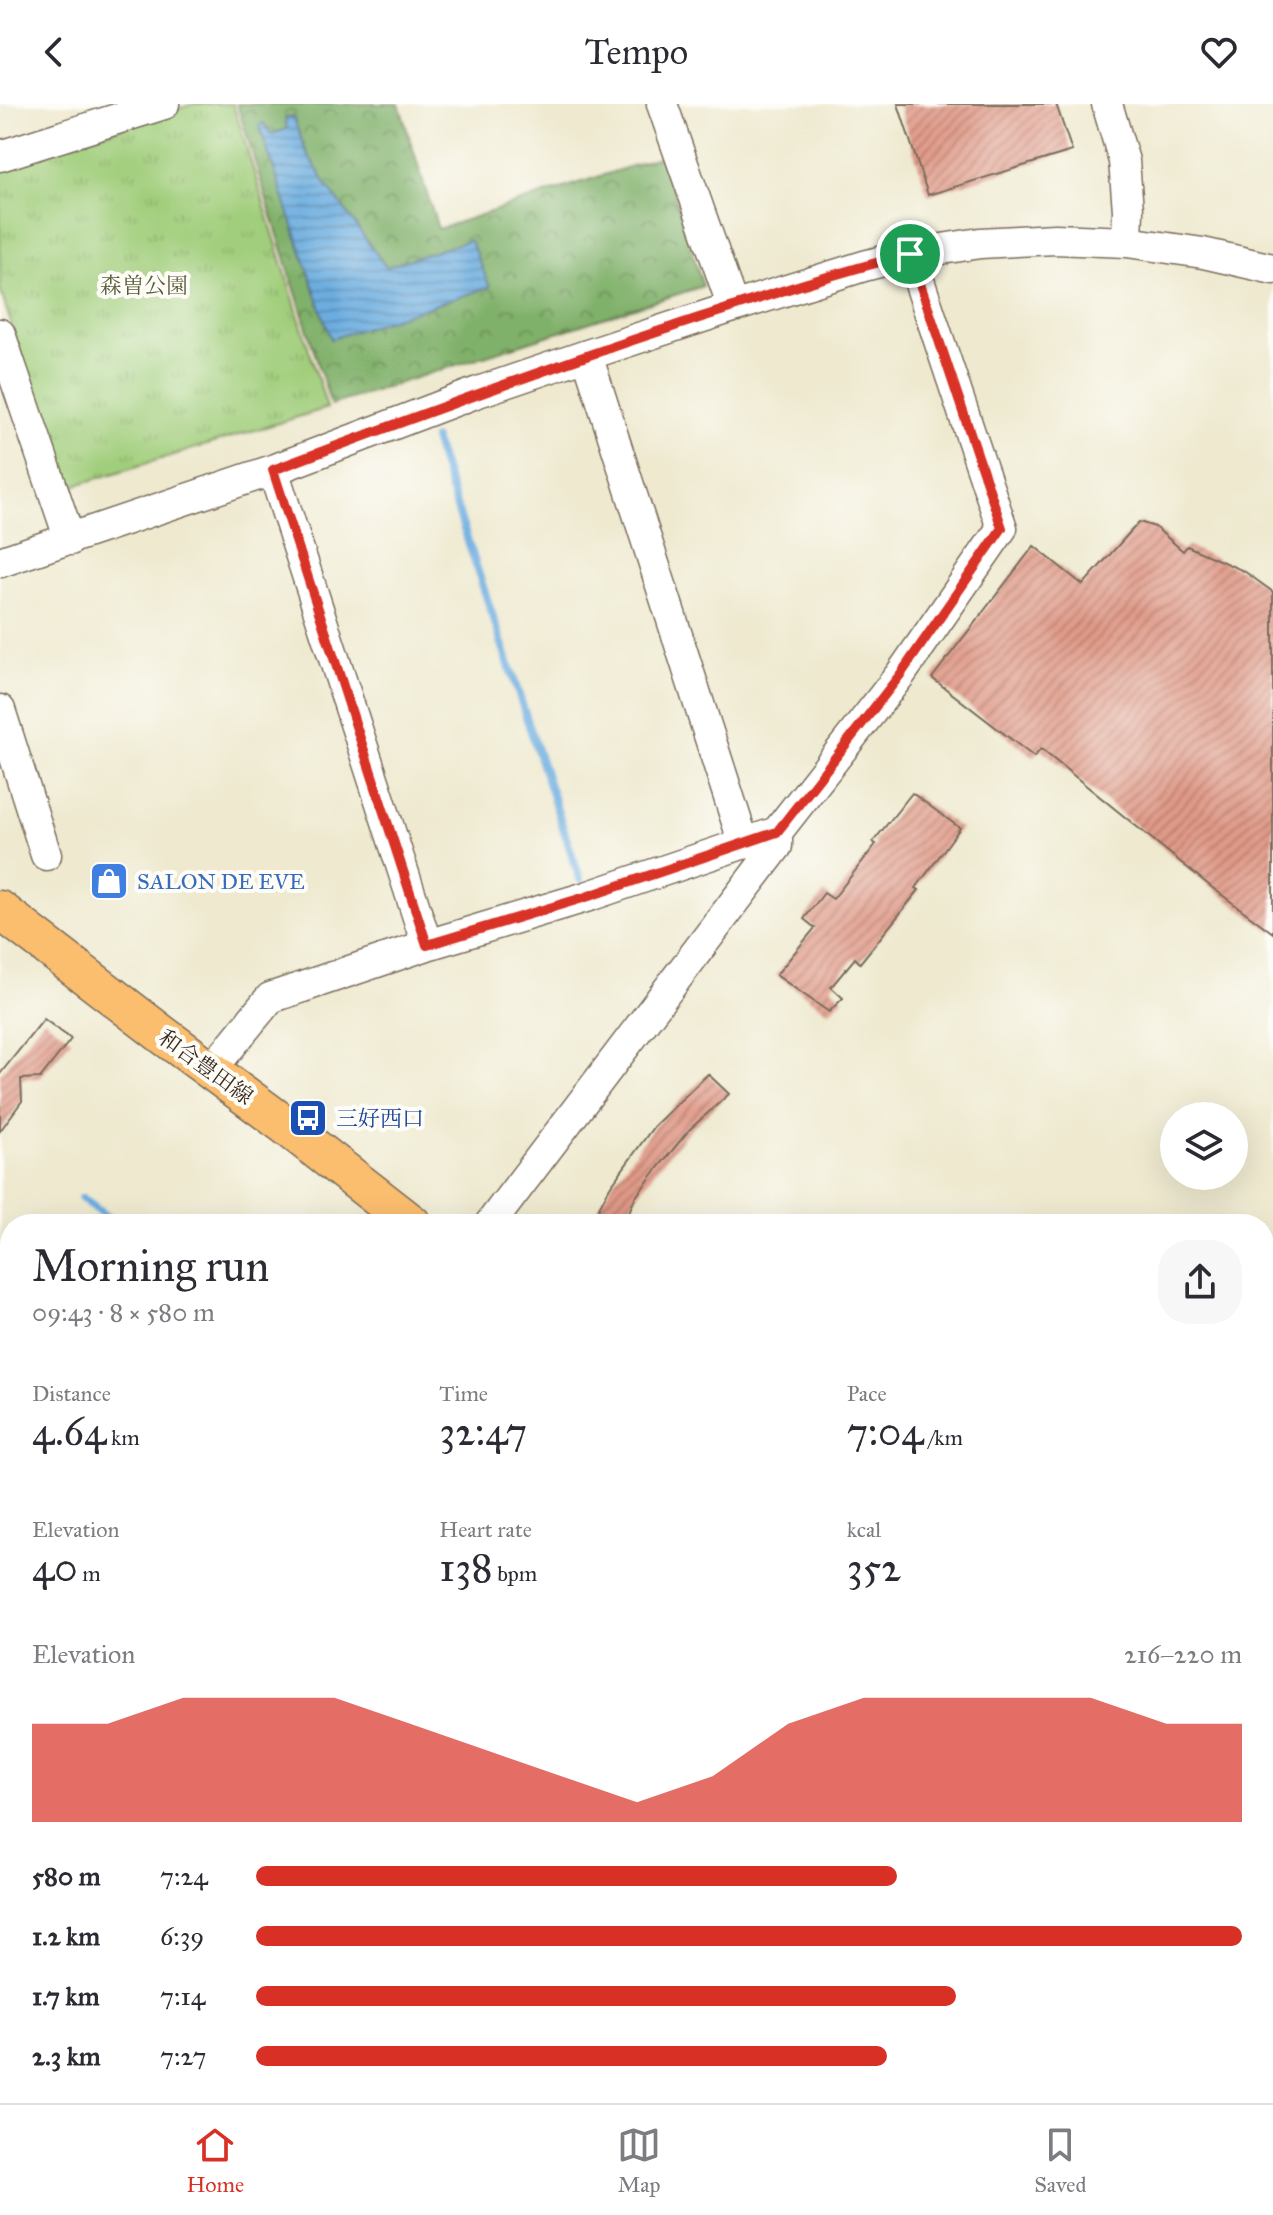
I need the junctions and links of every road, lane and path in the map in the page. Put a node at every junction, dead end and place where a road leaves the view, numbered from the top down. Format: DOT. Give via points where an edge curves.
graph roads {
  1 [pos="164,104"];
  2 [pos="662,104"];
  3 [pos="1107,104"];
  4 [pos="0,156"];
  5 [pos="1127,242"];
  6 [pos="910,254"];
  7 [pos="1273,269"];
  8 [pos="733,307"];
  9 [pos="0,334"];
  10 [pos="587,355"];
  11 [pos="273,470"];
  12 [pos="70,540"];
  13 [pos="0,562"];
  14 [pos="0,710"];
  15 [pos="777,832"];
  16 [pos="744,844"];
  17 [pos="46,855"];
  18 [pos="0,910"];
  19 [pos="427,945"];
  20 [pos="211,1070"];
  21 [pos="399,1214"];
  22 [pos="498,1214"];
  1 -- 4 [label="street"];
  2 -- 8 [label="street"];
  3 -- 5 [label="street" via="1124,161"];
  5 -- 6 [label="street" via="980,243"];
  5 -- 7 [label="street"];
  6 -- 8 [label="street"];
  6 -- 15 [label="street" via="1002,528 900,675"];
  8 -- 10 [label="street"];
  9 -- 12 [label="street"];
  10 -- 11 [label="street"];
  10 -- 16 [label="street"];
  11 -- 12 [label="street"];
  11 -- 19 [label="street"];
  12 -- 13 [label="street"];
  14 -- 17 [label="street"];
  15 -- 16 [label="street"];
  15 -- 22 [label="street" via="777,846"];
  16 -- 19 [label="street"];
  18 -- 20 [label="main road, 和合豊田線"];
  19 -- 20 [label="street" via="270,998"];
  20 -- 21 [label="main road, 和合豊田線"];
}
